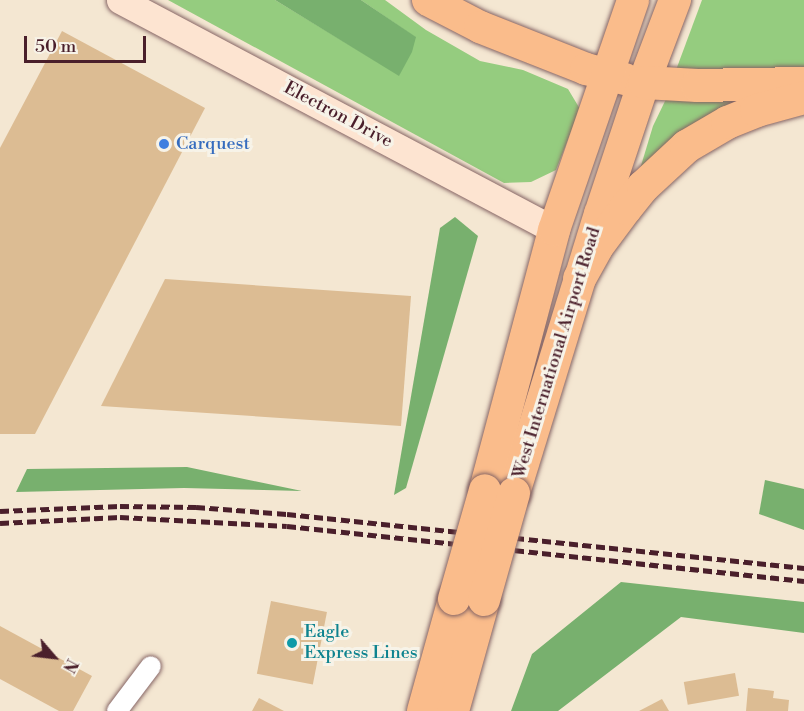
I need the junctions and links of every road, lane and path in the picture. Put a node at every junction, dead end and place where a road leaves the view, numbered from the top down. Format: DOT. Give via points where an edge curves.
graph roads {
  1 [pos="120,0"];
  2 [pos="428,0"];
  3 [pos="633,0"];
  4 [pos="675,0"];
  5 [pos="606,76"];
  6 [pos="644,82"];
  7 [pos="804,84"];
  8 [pos="804,98"];
  9 [pos="554,230"];
  10 [pos="579,278"];
  11 [pos="500,492"];
  12 [pos="469,600"];
  13 [pos="151,666"];
  14 [pos="117,711"];
  15 [pos="423,711"];
  16 [pos="453,711"];
  1 -- 9 [label="street, Electron Drive"];
  2 -- 5 [label="main road" via="480,27"];
  3 -- 5 [label="main road, West International Airport Road"];
  4 -- 6 [label="main road, West International Airport Road"];
  5 -- 6 [label="main road"];
  5 -- 9 [label="main road, West International Airport Road"];
  6 -- 7 [label="highway"];
  6 -- 10 [label="main road, West International Airport Road"];
  8 -- 10 [label="highway" via="756,110 686,146 637,193 596,247"];
  9 -- 10 [label="main road" via="573,252"];
  9 -- 11 [label="main road, West International Airport Road"];
  10 -- 11 [label="main road, West International Airport Road"];
  11 -- 12 [label="main road, West International Airport Road, bridge"];
  12 -- 15 [label="main road, West International Airport Road"];
  12 -- 16 [label="main road, West International Airport Road"];
  13 -- 14 [label="street"];
}
